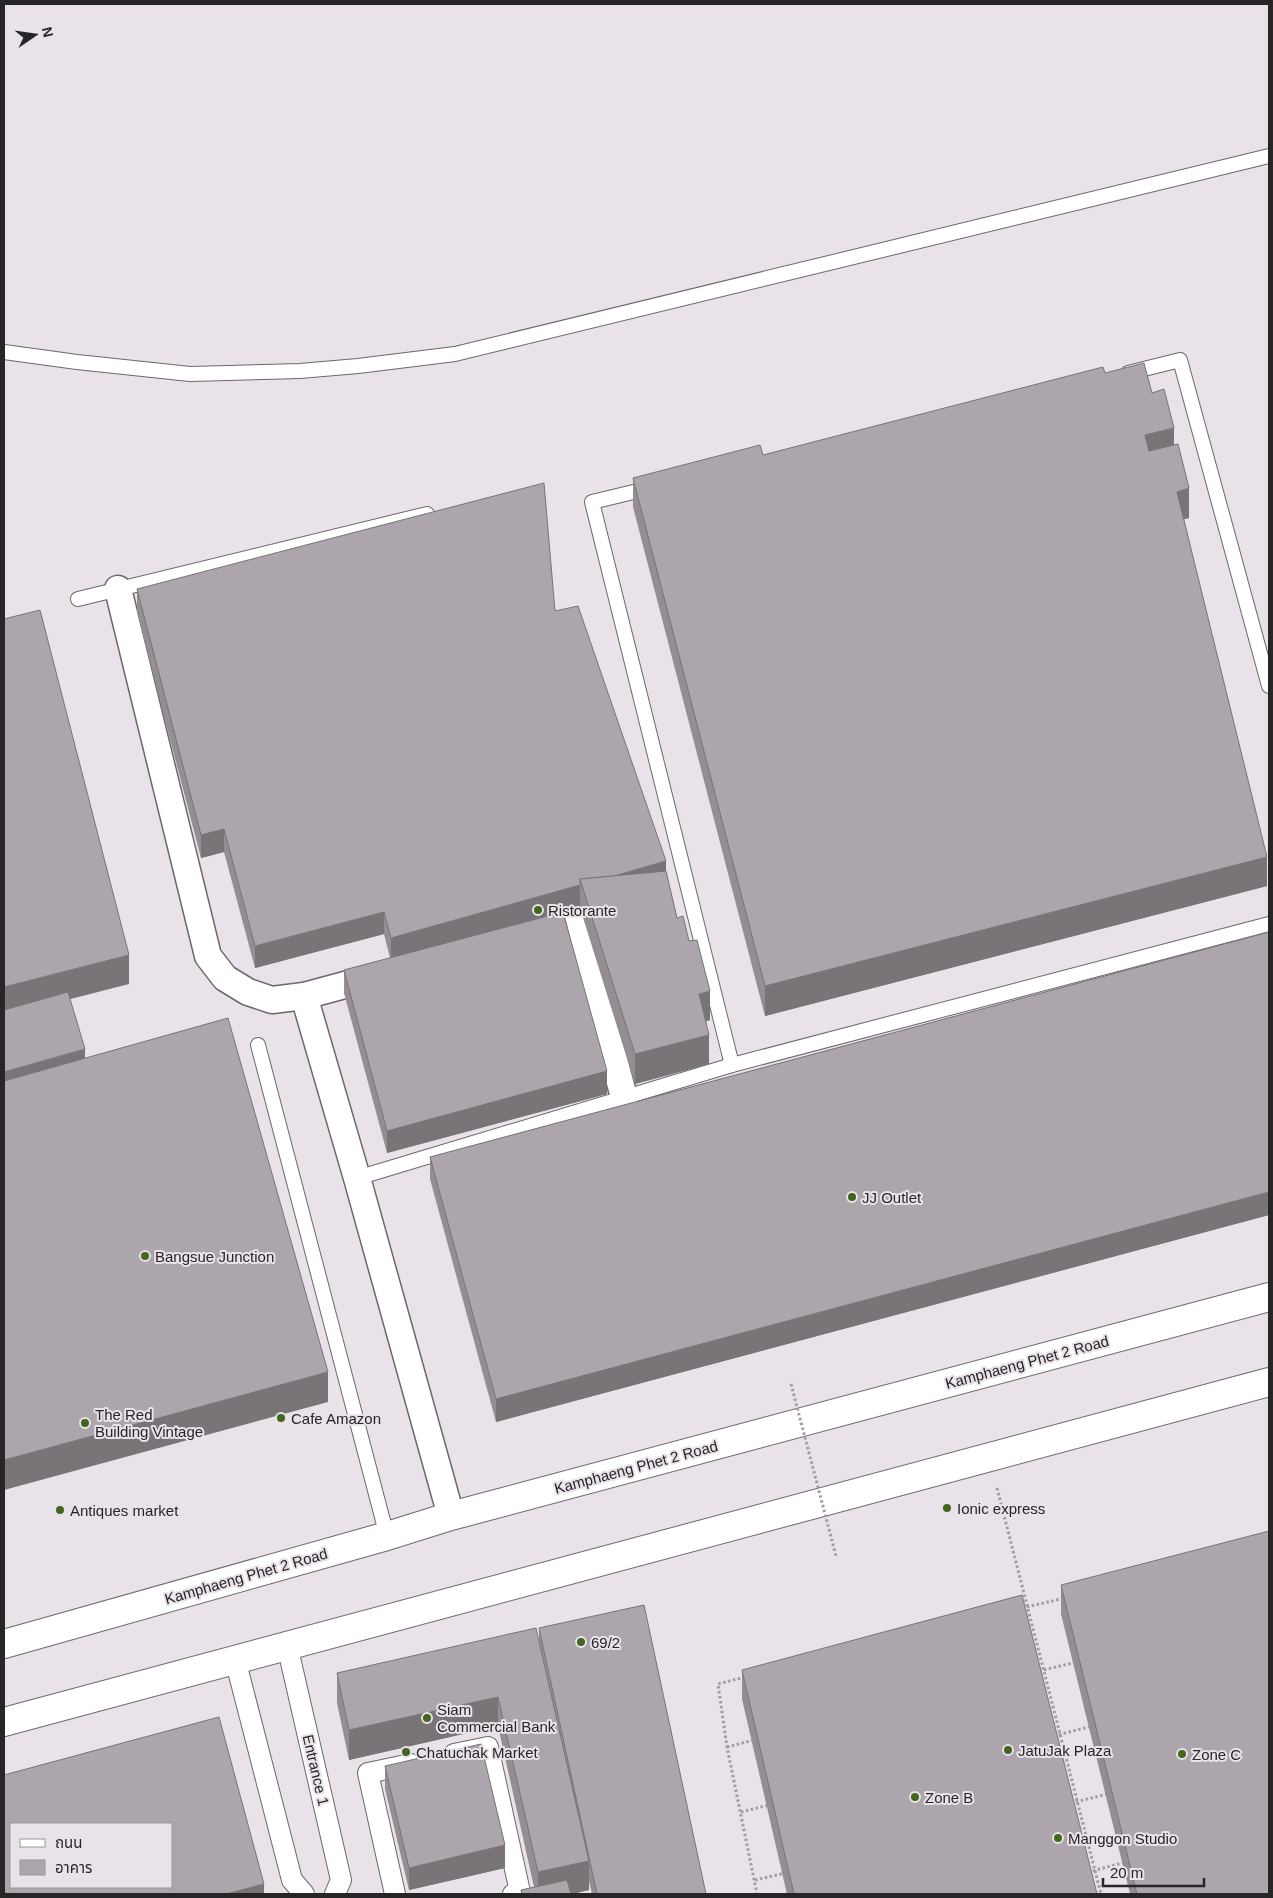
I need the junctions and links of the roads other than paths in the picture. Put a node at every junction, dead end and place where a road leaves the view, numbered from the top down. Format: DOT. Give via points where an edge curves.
graph roads {
  1 [pos="1269,156"];
  2 [pos="4,352"];
  3 [pos="1113,376"];
  4 [pos="659,486"];
  5 [pos="443,510"];
  6 [pos="118,589"];
  7 [pos="78,599"];
  8 [pos="1269,686"];
  9 [pos="1269,924"];
  10 [pos="507,940"];
  11 [pos="401,970"];
  12 [pos="304,996"];
  13 [pos="258,1045"];
  14 [pos="732,1064"];
  15 [pos="624,1097"];
  16 [pos="357,1178"];
  17 [pos="1269,1297"];
  18 [pos="1269,1382"];
  19 [pos="451,1516"];
  20 [pos="387,1536"];
  21 [pos="4,1644"];
  22 [pos="287,1645"];
  23 [pos="235,1659"];
  24 [pos="4,1722"];
  25 [pos="304,1894"];
  26 [pos="335,1894"];
  27 [pos="395,1894"];
  28 [pos="513,1894"];
  1 -- 2 [label="lane" via="455,354 300,371 190,374"];
  3 -- 8 [label="lane" via="1180,360"];
  4 -- 14 [label="lane" via="592,502"];
  5 -- 6 [label="lane"];
  6 -- 7 [label="lane"];
  6 -- 12 [label="street" via="208,956 225,978 248,992 272,1000"];
  9 -- 14 [label="lane"];
  10 -- 15 [label="street" via="580,922"];
  11 -- 12 [label="street"];
  12 -- 16 [label="street"];
  13 -- 20 [label="lane"];
  14 -- 15 [label="lane"];
  15 -- 16 [label="lane"];
  16 -- 19 [label="street"];
  17 -- 19 [label="main road, Kamphaeng Phet 2 Road"];
  18 -- 22 [label="main road"];
  19 -- 20 [label="main road, Kamphaeng Phet 2 Road"];
  20 -- 21 [label="main road, Kamphaeng Phet 2 Road"];
  22 -- 23 [label="main road"];
  22 -- 26 [label="street, Entrance 1" via="341,1880"];
  23 -- 24 [label="main road"];
  23 -- 25 [label="street" via="292,1880"];
  27 -- 28 [label="street" via="368,1773 488,1747 520,1892"];
}
